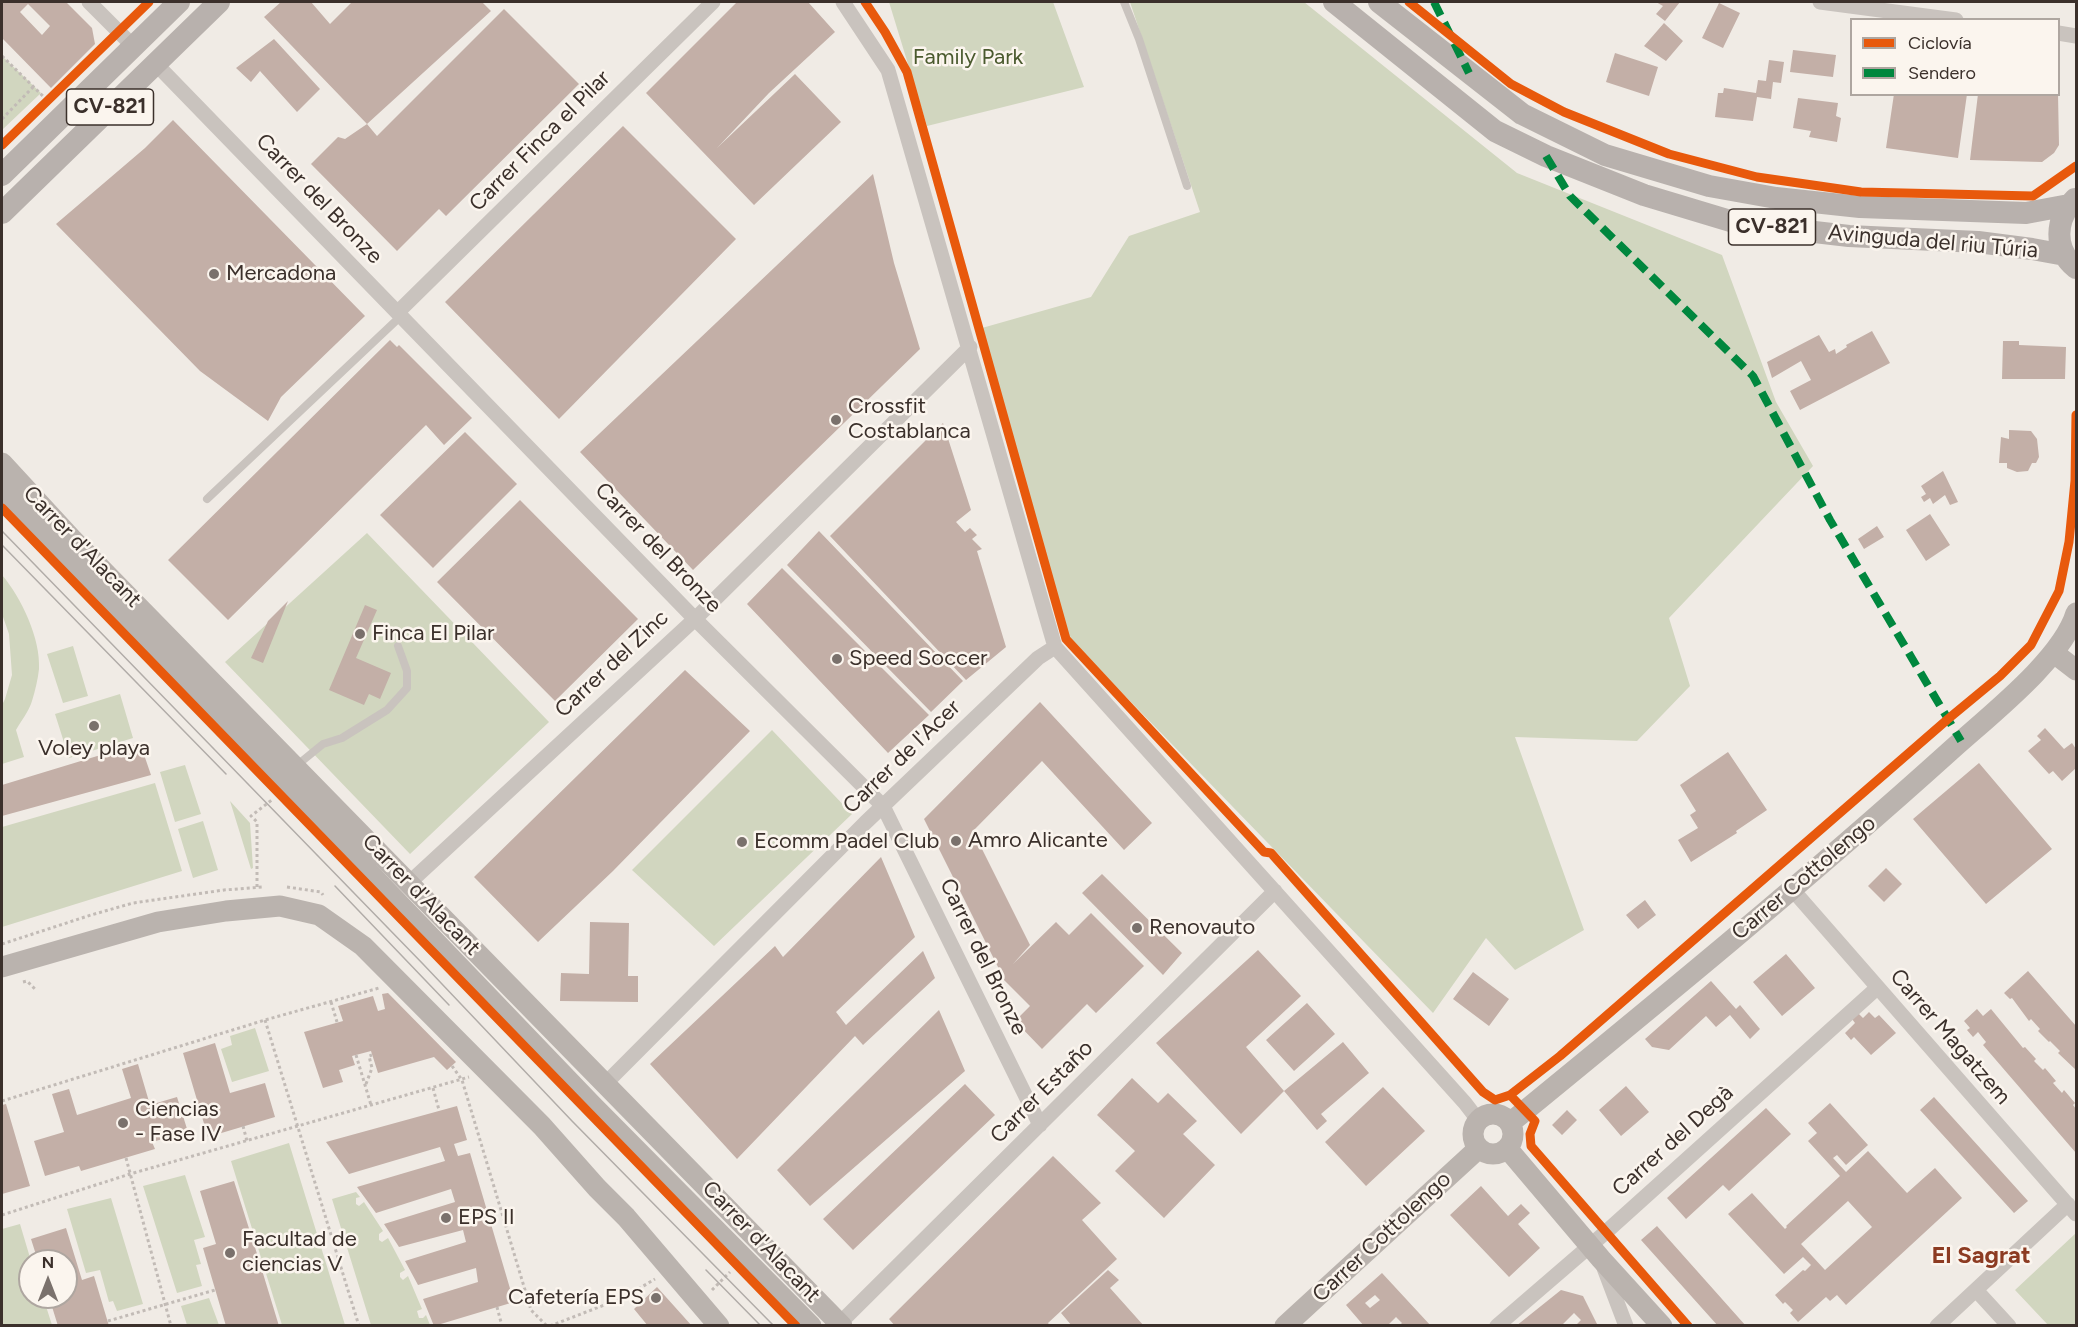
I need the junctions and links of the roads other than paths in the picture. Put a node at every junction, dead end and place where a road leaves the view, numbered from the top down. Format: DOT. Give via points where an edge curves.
graph roads {
  1 [pos="89,2"];
  2 [pos="179,2"];
  3 [pos="219,2"];
  4 [pos="713,2"];
  5 [pos="843,2"];
  6 [pos="1124,2"];
  7 [pos="1334,2"];
  8 [pos="1379,2"];
  9 [pos="1820,2"];
  10 [pos="1941,18"];
  11 [pos="2060,33"];
  12 [pos="2076,36"];
  13 [pos="134,47"];
  14 [pos="155,63"];
  15 [pos="2,176"];
  16 [pos="1187,186"];
  17 [pos="2073,202"];
  18 [pos="2,213"];
  19 [pos="2071,262"];
  20 [pos="399,314"];
  21 [pos="970,347"];
  22 [pos="2,463"];
  23 [pos="2,490"];
  24 [pos="207,499"];
  25 [pos="2076,613"];
  26 [pos="695,619"];
  27 [pos="398,646"];
  28 [pos="1055,646"];
  29 [pos="2054,653"];
  30 [pos="2076,670"];
  31 [pos="296,767"];
  32 [pos="884,806"];
  33 [pos="409,883"];
  34 [pos="1791,888"];
  35 [pos="1275,891"];
  36 [pos="2,968"];
  37 [pos="1877,988"];
  38 [pos="606,1083"];
  39 [pos="1478,1120"];
  40 [pos="1510,1123"];
  41 [pos="1040,1125"];
  42 [pos="1479,1148"];
  43 [pos="1507,1148"];
  44 [pos="2072,1209"];
  45 [pos="1596,1252"];
  46 [pos="1976,1290"];
  47 [pos="841,1324"];
  48 [pos="719,1326"];
  49 [pos="811,1326"];
  50 [pos="1285,1326"];
  51 [pos="1497,1326"];
  52 [pos="1626,1326"];
  53 [pos="1662,1326"];
  54 [pos="1937,1326"];
  55 [pos="2009,1326"];
  1 -- 13 [label="street"];
  2 -- 13 [label="main road, CV-821"];
  3 -- 14 [label="main road, CV-821"];
  4 -- 20 [label="street, Carrer Finca el Pilar"];
  5 -- 21 [label="street" via="888,70"];
  6 -- 16 [label="lane"];
  7 -- 19 [label="main road, Avinguda del riu Túria / CV-821" via="1495,131 1644,195 1737,223 1849,236 1978,242 2032,249"];
  8 -- 17 [label="main road, Avinguda del riu Túria / CV-821" via="1522,114 1605,155 1709,186 1860,207 2026,213"];
  9 -- 10 [label="street"];
  11 -- 12 [label="street"];
  13 -- 15 [label="main road, CV-821" via="55,109"];
  14 -- 18 [label="main road, CV-821"];
  14 -- 20 [label="street, Carrer del Bronze"];
  17 -- 19 [label="main road, CV-821" via="2062,217 2059,230 2060,243"];
  20 -- 24 [label="lane"];
  20 -- 26 [label="street, Carrer del Bronze"];
  21 -- 26 [label="street, Carrer del Zinc"];
  21 -- 28 [label="street"];
  22 -- 31 [label="main road, Carrer d'Alacant"];
  23 -- 49 [label="main road, Carrer d'Alacant" via="592,1105"];
  25 -- 29 [label="main road, Carrer Cottolengo"];
  26 -- 32 [label="street, Carrer del Bronze"];
  26 -- 33 [label="street, Carrer del Zinc"];
  27 -- 31 [label="lane" via="407,671 407,688 387,711 342,738 323,744"];
  28 -- 32 [label="street, Carrer de l'Acer"];
  28 -- 35 [label="street"];
  29 -- 30 [label="main road"];
  29 -- 34 [label="main road, Carrer Cottolengo" via="1876,818"];
  31 -- 33 [label="main road, Carrer d'Alacant"];
  32 -- 38 [label="street, Carrer de l'Acer"];
  32 -- 41 [label="street, Carrer del Bronze"];
  33 -- 38 [label="main road, Carrer d'Alacant"];
  34 -- 37 [label="street, Carrer Magatzem"];
  34 -- 40 [label="main road, Carrer Cottolengo"];
  35 -- 39 [label="street"];
  35 -- 41 [label="street, Carrer Estaño"];
  36 -- 48 [label="main road" via="158,922 280,906 319,915 363,946 542,1126"];
  37 -- 44 [label="street, Carrer Magatzem"];
  37 -- 45 [label="street, Carrer del Degà"];
  38 -- 47 [label="main road, Carrer d'Alacant"];
  39 -- 40 [label="main road" via="1495,1114"];
  39 -- 42 [label="main road" via="1473,1137"];
  40 -- 43 [label="main road" via="1513,1136"];
  41 -- 47 [label="street, Carrer Estaño"];
  42 -- 43 [label="main road" via="1490,1154"];
  42 -- 50 [label="main road, Carrer Cottolengo"];
  43 -- 45 [label="main road"];
  44 -- 46 [label="street"];
  45 -- 51 [label="street, Carrer del Degà"];
  45 -- 52 [label="street"];
  45 -- 53 [label="main road"];
  46 -- 54 [label="street"];
  46 -- 55 [label="street"];
}
